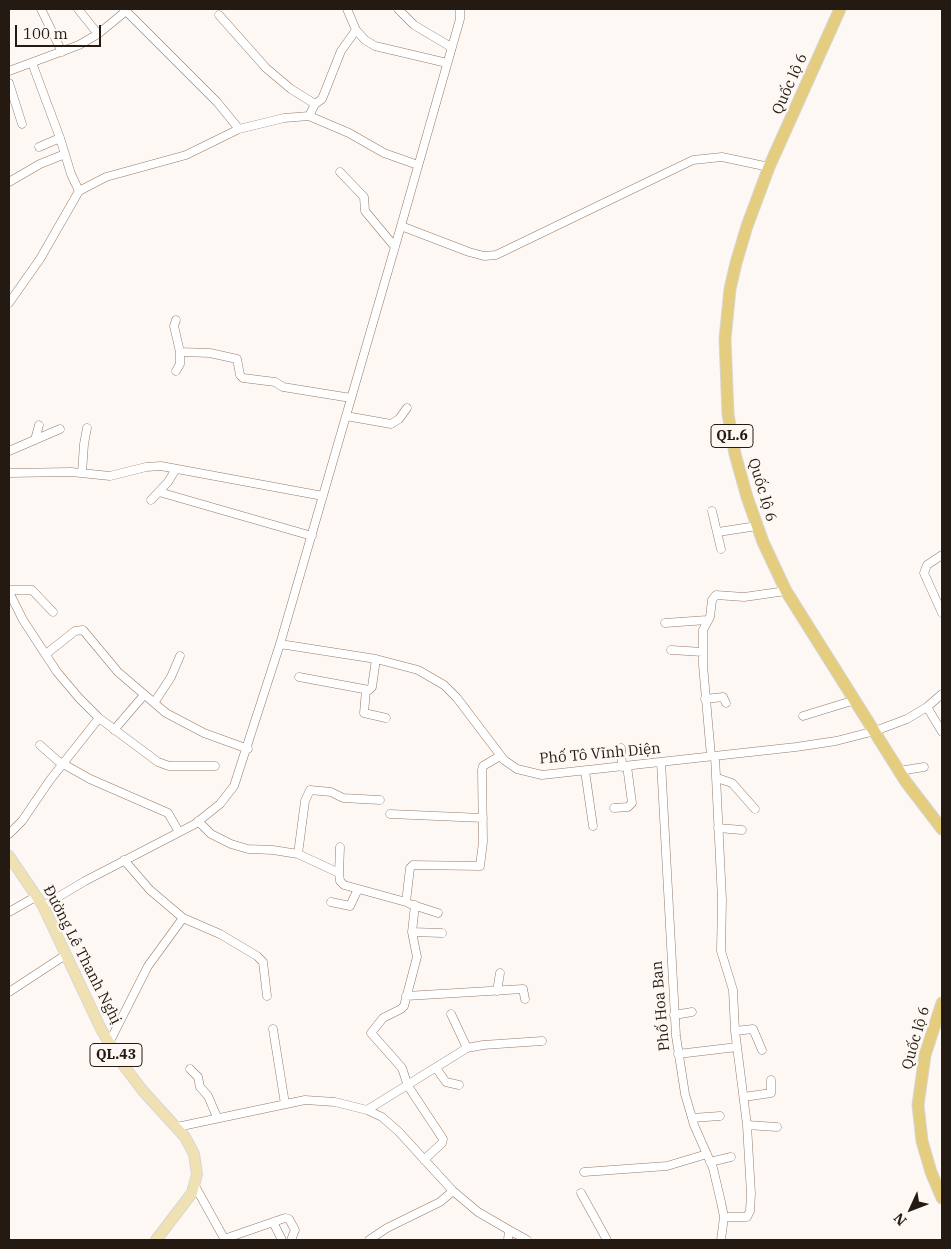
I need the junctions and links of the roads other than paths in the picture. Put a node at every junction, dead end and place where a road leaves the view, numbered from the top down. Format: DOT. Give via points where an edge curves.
graph roads {
  1 [pos="41,9"];
  2 [pos="78,9"];
  3 [pos="347,9"];
  4 [pos="398,9"];
  5 [pos="460,9"];
  6 [pos="840,9"];
  7 [pos="125,10"];
  8 [pos="219,15"];
  9 [pos="356,30"];
  10 [pos="98,34"];
  11 [pos="452,47"];
  12 [pos="62,52"];
  13 [pos="32,63"];
  14 [pos="447,63"];
  15 [pos="9,71"];
  16 [pos="9,83"];
  17 [pos="315,104"];
  18 [pos="308,116"];
  19 [pos="22,124"];
  20 [pos="239,129"];
  21 [pos="60,138"];
  22 [pos="39,147"];
  23 [pos="66,154"];
  24 [pos="418,165"];
  25 [pos="769,167"];
  26 [pos="9,170"];
  27 [pos="340,172"];
  28 [pos="12,180"];
  29 [pos="79,191"];
  30 [pos="401,226"];
  31 [pos="395,247"];
  32 [pos="9,303"];
  33 [pos="176,320"];
  34 [pos="180,352"];
  35 [pos="176,372"];
  36 [pos="352,398"];
  37 [pos="407,408"];
  38 [pos="346,416"];
  39 [pos="39,425"];
  40 [pos="87,428"];
  41 [pos="60,429"];
  42 [pos="35,440"];
  43 [pos="9,451"];
  44 [pos="9,469"];
  45 [pos="176,469"];
  46 [pos="9,473"];
  47 [pos="82,473"];
  48 [pos="159,492"];
  49 [pos="323,496"];
  50 [pos="151,500"];
  51 [pos="712,511"];
  52 [pos="757,526"];
  53 [pos="718,532"];
  54 [pos="312,536"];
  55 [pos="721,550"];
  56 [pos="942,555"];
  57 [pos="9,591"];
  58 [pos="786,591"];
  59 [pos="53,612"];
  60 [pos="942,613"];
  61 [pos="708,620"];
  62 [pos="665,623"];
  63 [pos="280,644"];
  64 [pos="672,650"];
  65 [pos="704,652"];
  66 [pos="46,654"];
  67 [pos="180,656"];
  68 [pos="376,659"];
  69 [pos="299,677"];
  70 [pos="366,690"];
  71 [pos="942,694"];
  72 [pos="144,695"];
  73 [pos="706,699"];
  74 [pos="855,700"];
  75 [pos="154,703"];
  76 [pos="726,703"];
  77 [pos="927,707"];
  78 [pos="803,716"];
  79 [pos="99,718"];
  80 [pos="386,718"];
  81 [pos="114,730"];
  82 [pos="875,731"];
  83 [pos="942,732"];
  84 [pos="40,745"];
  85 [pos="621,748"];
  86 [pos="248,749"];
  87 [pos="500,756"];
  88 [pos="713,756"];
  89 [pos="661,762"];
  90 [pos="62,765"];
  91 [pos="215,766"];
  92 [pos="625,767"];
  93 [pos="924,767"];
  94 [pos="585,771"];
  95 [pos="899,772"];
  96 [pos="717,778"];
  97 [pos="380,800"];
  98 [pos="614,808"];
  99 [pos="755,809"];
  100 [pos="390,814"];
  101 [pos="482,818"];
  102 [pos="198,821"];
  103 [pos="593,826"];
  104 [pos="718,828"];
  105 [pos="942,829"];
  106 [pos="742,830"];
  107 [pos="179,832"];
  108 [pos="9,834"];
  109 [pos="340,847"];
  110 [pos="298,854"];
  111 [pos="9,856"];
  112 [pos="124,860"];
  113 [pos="339,873"];
  114 [pos="358,889"];
  115 [pos="37,896"];
  116 [pos="331,902"];
  117 [pos="406,902"];
  118 [pos="415,905"];
  119 [pos="43,906"];
  120 [pos="9,912"];
  121 [pos="438,913"];
  122 [pos="183,918"];
  123 [pos="412,932"];
  124 [pos="442,933"];
  125 [pos="67,954"];
  126 [pos="500,973"];
  127 [pos="497,991"];
  128 [pos="9,992"];
  129 [pos="267,996"];
  130 [pos="406,996"];
  131 [pos="525,999"];
  132 [pos="942,1007"];
  133 [pos="692,1012"];
  134 [pos="451,1014"];
  135 [pos="674,1015"];
  136 [pos="273,1029"];
  137 [pos="735,1031"];
  138 [pos="542,1041"];
  139 [pos="109,1043"];
  140 [pos="737,1047"];
  141 [pos="467,1048"];
  142 [pos="762,1050"];
  143 [pos="678,1054"];
  144 [pos="436,1068"];
  145 [pos="190,1069"];
  146 [pos="771,1080"];
  147 [pos="459,1085"];
  148 [pos="408,1086"];
  149 [pos="744,1097"];
  150 [pos="384,1101"];
  151 [pos="285,1104"];
  152 [pos="367,1110"];
  153 [pos="379,1116"];
  154 [pos="720,1116"];
  155 [pos="217,1117"];
  156 [pos="692,1118"];
  157 [pos="747,1125"];
  158 [pos="177,1127"];
  159 [pos="777,1127"];
  160 [pos="707,1154"];
  161 [pos="731,1157"];
  162 [pos="424,1160"];
  163 [pos="710,1162"];
  164 [pos="584,1172"];
  165 [pos="195,1186"];
  166 [pos="453,1191"];
  167 [pos="581,1193"];
  168 [pos="942,1198"];
  169 [pos="724,1218"];
  170 [pos="273,1222"];
  171 [pos="507,1237"];
  172 [pos="225,1239"];
  173 [pos="156,1240"];
  174 [pos="282,1240"];
  175 [pos="291,1240"];
  176 [pos="369,1240"];
  177 [pos="527,1240"];
  178 [pos="607,1240"];
  179 [pos="721,1240"];
  1 -- 12 [label="street"];
  2 -- 10 [label="street"];
  3 -- 9 [label="street"];
  4 -- 11 [label="street" via="414,25"];
  5 -- 11 [label="street"];
  6 -- 25 [label="highway, Quốc lộ 6 / QL.6"];
  7 -- 10 [label="street"];
  7 -- 20 [label="street" via="217,102"];
  8 -- 17 [label="street" via="266,68"];
  9 -- 14 [label="street" via="375,46"];
  9 -- 17 [label="street" via="344,46 322,99"];
  10 -- 12 [label="street"];
  11 -- 14 [label="street"];
  12 -- 13 [label="street"];
  13 -- 15 [label="street"];
  13 -- 21 [label="street"];
  14 -- 24 [label="street"];
  16 -- 19 [label="street"];
  17 -- 18 [label="street"];
  18 -- 20 [label="street"];
  18 -- 24 [label="street" via="349,132 384,153"];
  20 -- 29 [label="street" via="186,155 106,177"];
  21 -- 22 [label="street"];
  21 -- 23 [label="street"];
  23 -- 28 [label="street"];
  23 -- 29 [label="street"];
  24 -- 30 [label="street"];
  25 -- 30 [label="street" via="722,157 693,160 496,255 469,252"];
  25 -- 52 [label="highway, Quốc lộ 6 / QL.6" via="736,263 725,339 728,414 739,470"];
  26 -- 28 [label="street"];
  27 -- 31 [label="street" via="364,197 365,211"];
  29 -- 32 [label="street" via="40,259"];
  30 -- 31 [label="street"];
  31 -- 36 [label="street"];
  33 -- 34 [label="street" via="174,326"];
  34 -- 35 [label="street"];
  34 -- 36 [label="street" via="210,353 237,359 243,378"];
  36 -- 38 [label="street"];
  37 -- 38 [label="street" via="391,424"];
  38 -- 49 [label="street"];
  39 -- 42 [label="street"];
  40 -- 47 [label="street"];
  41 -- 42 [label="street"];
  42 -- 43 [label="street"];
  44 -- 46 [label="street"];
  45 -- 47 [label="street" via="154,466 110,476"];
  45 -- 48 [label="street"];
  45 -- 49 [label="street"];
  46 -- 47 [label="street"];
  48 -- 50 [label="street"];
  48 -- 54 [label="street"];
  49 -- 54 [label="street"];
  51 -- 53 [label="street"];
  52 -- 53 [label="street"];
  52 -- 58 [label="highway, Quốc lộ 6 / QL.6"];
  53 -- 55 [label="street"];
  54 -- 63 [label="street"];
  56 -- 60 [label="street" via="927,565 924,573"];
  57 -- 59 [label="street" via="32,590"];
  57 -- 66 [label="street" via="23,620"];
  58 -- 61 [label="street" via="744,597 716,596 712,600"];
  58 -- 74 [label="highway, Quốc lộ 6 / QL.6"];
  61 -- 62 [label="street"];
  61 -- 65 [label="street" via="703,630"];
  63 -- 68 [label="street, Phố Tô Vĩnh Diện"];
  63 -- 86 [label="street"];
  64 -- 65 [label="street"];
  65 -- 73 [label="street"];
  66 -- 72 [label="street" via="75,632 83,630 110,664"];
  66 -- 79 [label="street" via="67,685"];
  67 -- 75 [label="street"];
  68 -- 70 [label="street" via="372,687"];
  68 -- 87 [label="street, Phố Tô Vĩnh Diện" via="418,670 444,685 468,710"];
  69 -- 70 [label="street"];
  70 -- 80 [label="street" via="364,714"];
  71 -- 77 [label="street, Phố Tô Vĩnh Diện"];
  72 -- 75 [label="street"];
  72 -- 81 [label="street"];
  73 -- 76 [label="street" via="723,697"];
  73 -- 88 [label="street"];
  74 -- 78 [label="street"];
  74 -- 82 [label="highway, Quốc lộ 6 / QL.6"];
  75 -- 86 [label="street" via="189,726"];
  77 -- 82 [label="street, Phố Tô Vĩnh Diện" via="907,719"];
  77 -- 83 [label="street"];
  79 -- 81 [label="street"];
  79 -- 90 [label="street"];
  81 -- 91 [label="street" via="158,762 169,766"];
  82 -- 88 [label="street, Phố Tô Vĩnh Diện" via="796,748"];
  82 -- 95 [label="highway, Quốc lộ 6 / QL.6"];
  84 -- 90 [label="street"];
  85 -- 92 [label="street"];
  86 -- 102 [label="street" via="228,795"];
  87 -- 94 [label="street, Phố Tô Vĩnh Diện" via="517,768 542,775"];
  87 -- 101 [label="street" via="483,766"];
  88 -- 89 [label="street, Phố Tô Vĩnh Diện"];
  88 -- 96 [label="street"];
  89 -- 92 [label="street, Phố Tô Vĩnh Diện"];
  89 -- 135 [label="street, Phố Hoa Ban"];
  90 -- 107 [label="street" via="105,787 161,809 172,818"];
  90 -- 108 [label="street"];
  92 -- 94 [label="street, Phố Tô Vĩnh Diện"];
  92 -- 98 [label="street" via="632,802 628,807"];
  93 -- 95 [label="street"];
  94 -- 103 [label="street"];
  95 -- 105 [label="highway, Quốc lộ 6 / QL.6"];
  96 -- 99 [label="street" via="732,782"];
  96 -- 104 [label="street"];
  97 -- 110 [label="street" via="342,798 331,792 310,790 305,801"];
  100 -- 101 [label="street"];
  101 -- 117 [label="street" via="480,866 413,865"];
  102 -- 107 [label="street"];
  102 -- 110 [label="street" via="211,834 231,844"];
  104 -- 106 [label="street"];
  104 -- 137 [label="street" via="721,950 733,990"];
  107 -- 112 [label="street"];
  109 -- 113 [label="street"];
  110 -- 113 [label="street"];
  111 -- 115 [label="main road, Đường Lê Thanh Nghị / QL.43"];
  112 -- 119 [label="street"];
  112 -- 122 [label="street" via="150,890"];
  113 -- 114 [label="street" via="344,885"];
  114 -- 116 [label="street" via="350,906"];
  114 -- 117 [label="street"];
  115 -- 119 [label="main road, Đường Lê Thanh Nghị / QL.43"];
  115 -- 120 [label="street"];
  117 -- 118 [label="street"];
  118 -- 121 [label="street"];
  118 -- 123 [label="street"];
  119 -- 125 [label="main road, Đường Lê Thanh Nghị / QL.43"];
  122 -- 129 [label="street" via="220,934 257,956 262,962"];
  122 -- 139 [label="street" via="148,966"];
  123 -- 124 [label="street"];
  123 -- 130 [label="street" via="417,957"];
  125 -- 128 [label="street"];
  125 -- 139 [label="main road, Đường Lê Thanh Nghị / QL.43"];
  126 -- 127 [label="street"];
  127 -- 130 [label="street"];
  127 -- 131 [label="street" via="522,989"];
  130 -- 148 [label="street" via="403,1008 383,1018 371,1033 402,1068"];
  132 -- 168 [label="highway, Quốc lộ 6" via="925,1055 918,1105 922,1141"];
  133 -- 135 [label="street"];
  134 -- 141 [label="street"];
  135 -- 143 [label="street, Phố Hoa Ban"];
  136 -- 151 [label="street"];
  137 -- 140 [label="street"];
  137 -- 142 [label="street" via="753,1030"];
  138 -- 141 [label="street"];
  139 -- 158 [label="main road, Đường Lê Thanh Nghị / QL.43" via="135,1082"];
  140 -- 143 [label="street"];
  140 -- 149 [label="street"];
  141 -- 144 [label="street"];
  143 -- 156 [label="street, Phố Hoa Ban"];
  144 -- 147 [label="street" via="446,1082"];
  144 -- 148 [label="street"];
  145 -- 155 [label="street" via="198,1077"];
  146 -- 149 [label="street" via="771,1093"];
  148 -- 150 [label="street"];
  148 -- 162 [label="street" via="443,1139"];
  149 -- 157 [label="street"];
  150 -- 152 [label="street"];
  150 -- 153 [label="street"];
  151 -- 152 [label="street" via="315,1100"];
  151 -- 155 [label="street"];
  152 -- 153 [label="street"];
  153 -- 162 [label="street" via="399,1132"];
  154 -- 156 [label="street"];
  155 -- 158 [label="street"];
  156 -- 160 [label="street, Phố Hoa Ban"];
  157 -- 159 [label="street"];
  157 -- 169 [label="street" via="750,1214 744,1218"];
  158 -- 165 [label="main road, Đường Lê Thanh Nghị / QL.43" via="194,1154"];
  160 -- 163 [label="street, Phố Hoa Ban"];
  160 -- 164 [label="street" via="667,1166"];
  161 -- 163 [label="street"];
  162 -- 166 [label="street"];
  163 -- 169 [label="street, Phố Hoa Ban"];
  165 -- 172 [label="street"];
  165 -- 173 [label="main road"];
  166 -- 171 [label="street"];
  166 -- 176 [label="street" via="440,1202 386,1228"];
  167 -- 178 [label="street"];
  169 -- 179 [label="street, Phố Hoa Ban"];
  170 -- 172 [label="street"];
  170 -- 174 [label="street"];
  170 -- 175 [label="street" via="289,1219 295,1232"];
  171 -- 177 [label="street"];
}
